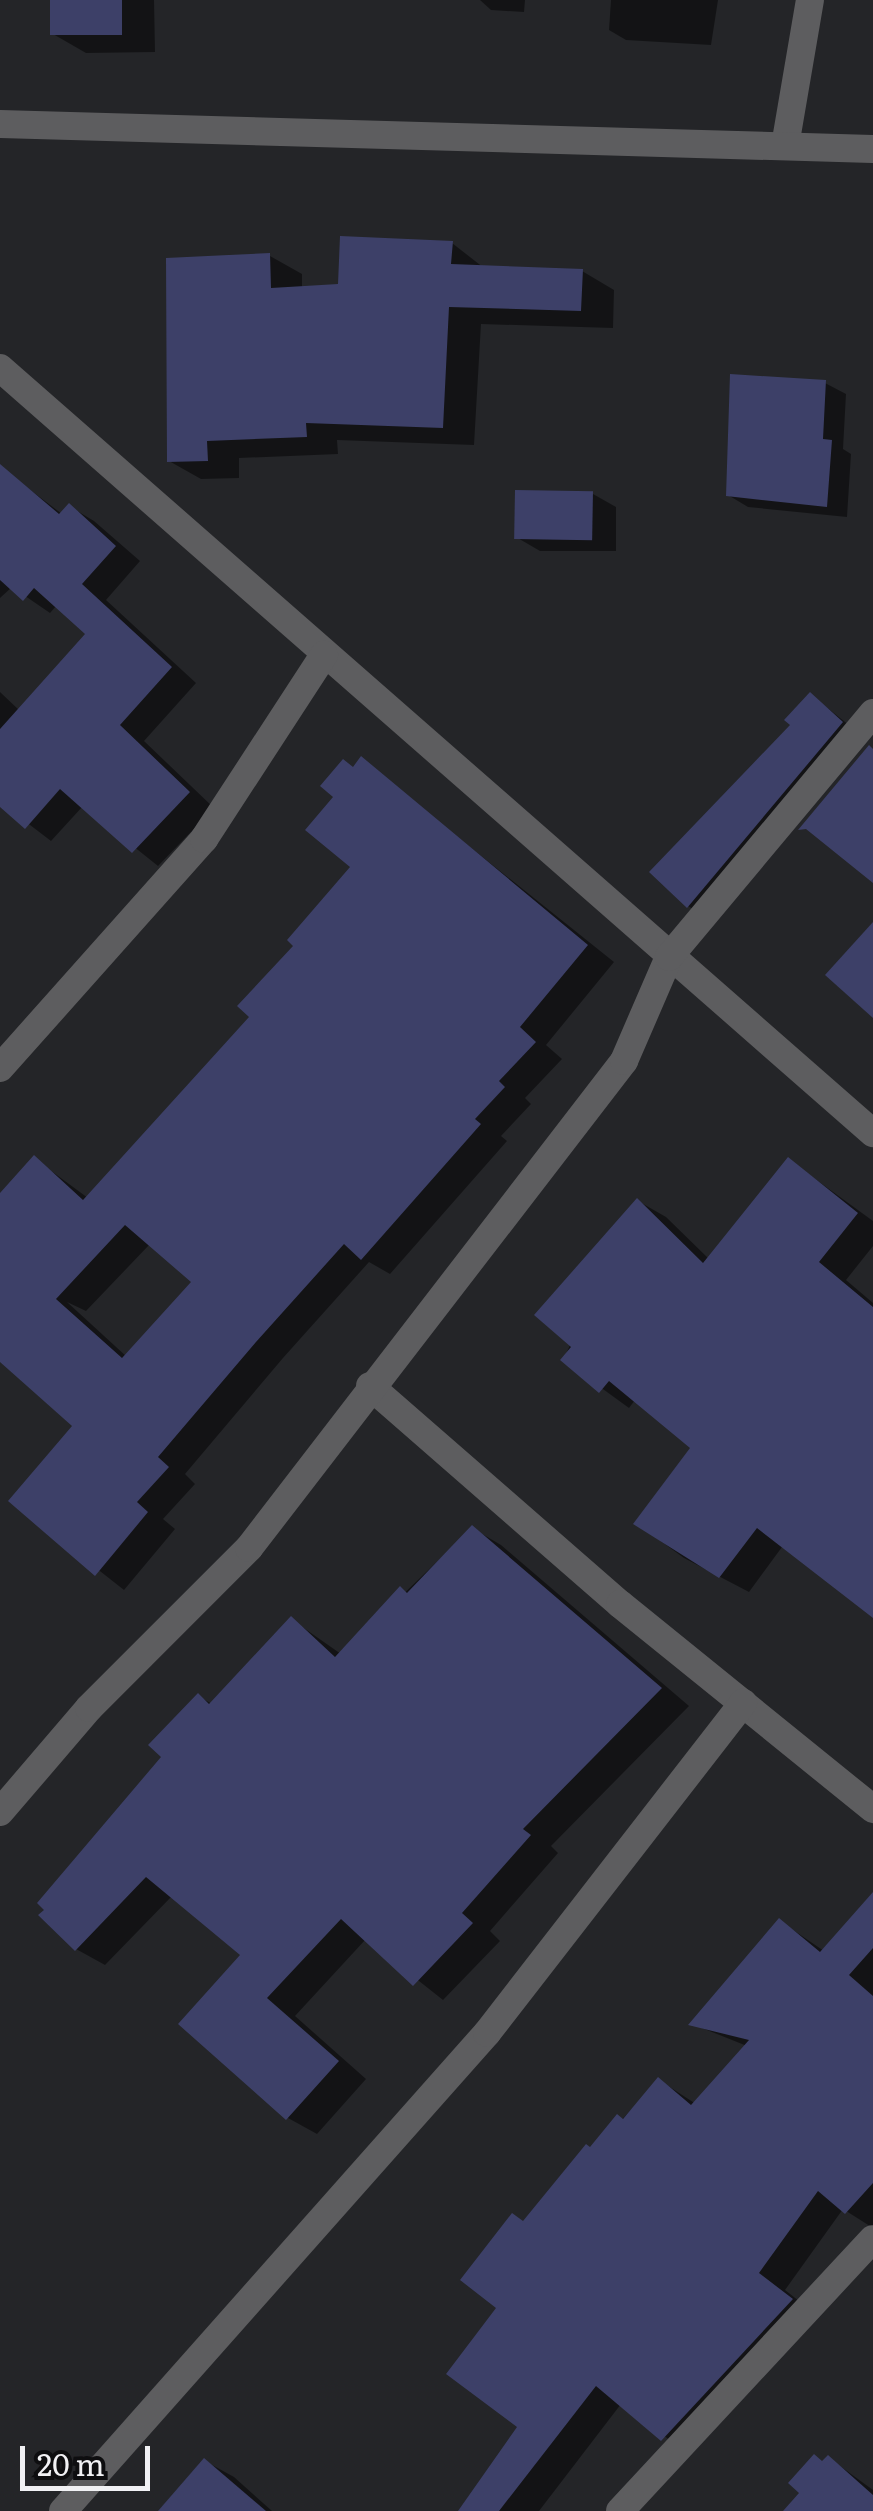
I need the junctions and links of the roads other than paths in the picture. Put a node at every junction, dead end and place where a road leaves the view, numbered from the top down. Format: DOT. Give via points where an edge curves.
graph roads {
  1 [pos="810,0"];
  2 [pos="0,124"];
  3 [pos="785,146"];
  4 [pos="873,149"];
  5 [pos="0,368"];
  6 [pos="324,655"];
  7 [pos="873,713"];
  8 [pos="669,956"];
  9 [pos="0,1068"];
  10 [pos="873,1133"];
  11 [pos="370,1386"];
  12 [pos="743,1704"];
  13 [pos="873,1809"];
  14 [pos="0,1812"];
  15 [pos="873,2239"];
  16 [pos="63,2511"];
  17 [pos="620,2511"];
  1 -- 3 [label="street"];
  2 -- 3 [label="street"];
  3 -- 4 [label="street"];
  5 -- 6 [label="street"];
  6 -- 8 [label="street"];
  6 -- 9 [label="street" via="204,839"];
  7 -- 8 [label="street"];
  8 -- 10 [label="street"];
  8 -- 11 [label="street" via="624,1061"];
  11 -- 12 [label="street"];
  11 -- 14 [label="street" via="249,1548 89,1708"];
  12 -- 13 [label="street"];
  12 -- 16 [label="street" via="487,2033"];
  15 -- 17 [label="street"];
}
